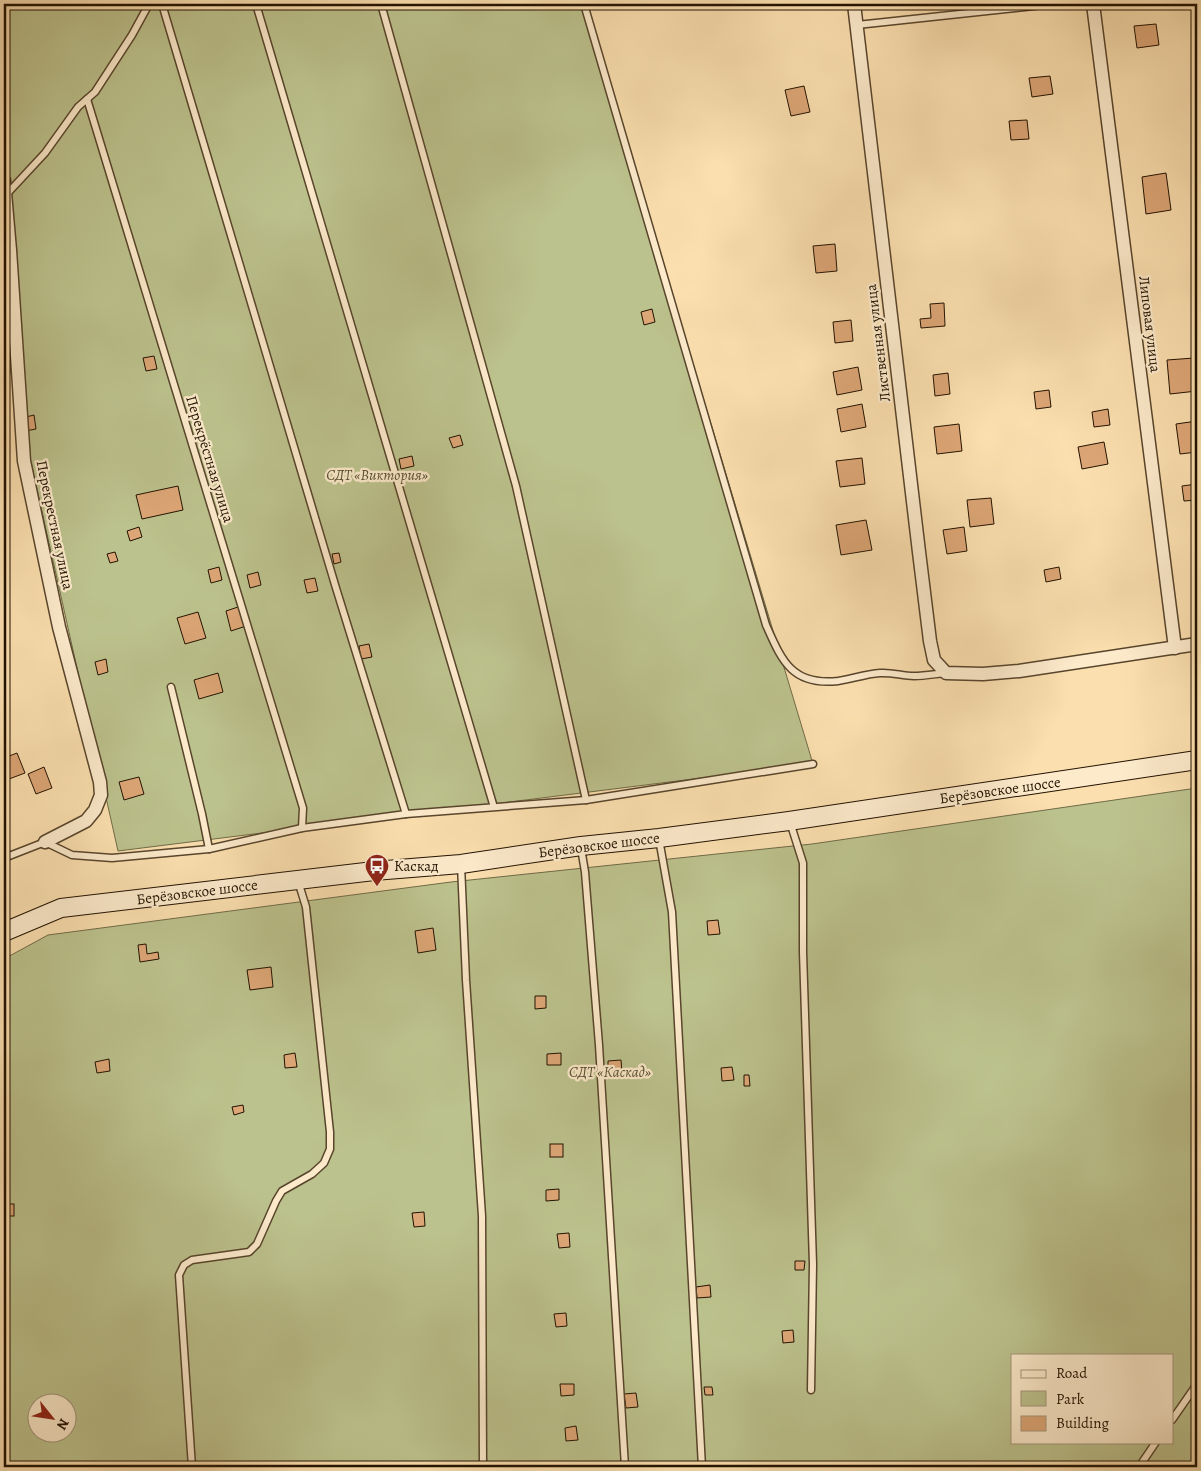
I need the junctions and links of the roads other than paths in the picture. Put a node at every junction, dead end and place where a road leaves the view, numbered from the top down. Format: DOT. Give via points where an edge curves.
graph roads {
  1 [pos="149,4"];
  2 [pos="162,4"];
  3 [pos="256,4"];
  4 [pos="381,4"];
  5 [pos="584,4"];
  6 [pos="854,4"];
  7 [pos="1052,4"];
  8 [pos="1093,4"];
  9 [pos="857,25"];
  10 [pos="87,99"];
  11 [pos="4,181"];
  12 [pos="5,196"];
  13 [pos="1197,644"];
  14 [pos="1174,648"];
  15 [pos="946,672"];
  16 [pos="171,687"];
  17 [pos="1197,760"];
  18 [pos="813,764"];
  19 [pos="586,800"];
  20 [pos="493,804"];
  21 [pos="406,814"];
  22 [pos="790,821"];
  23 [pos="302,828"];
  24 [pos="659,838"];
  25 [pos="45,842"];
  26 [pos="581,846"];
  27 [pos="209,849"];
  28 [pos="4,858"];
  29 [pos="461,864"];
  30 [pos="298,880"];
  31 [pos="4,932"];
  32 [pos="1197,1384"];
  33 [pos="811,1390"];
  34 [pos="1174,1417"];
  35 [pos="1155,1444"];
  36 [pos="192,1467"];
  37 [pos="482,1467"];
  38 [pos="625,1467"];
  39 [pos="702,1467"];
  40 [pos="1139,1467"];
  1 -- 10 [label="lane" via="95,92"];
  2 -- 21 [label="lane"];
  3 -- 20 [label="lane"];
  4 -- 19 [label="lane" via="516,486"];
  5 -- 15 [label="lane" via="764,616 777,649 790,669 804,678 818,681 891,672 913,676"];
  6 -- 9 [label="street, Лиственная улица"];
  7 -- 9 [label="lane"];
  8 -- 14 [label="street, Липовая улица"];
  9 -- 15 [label="street, Лиственная улица" via="930,641 934,660"];
  10 -- 12 [label="lane"];
  10 -- 23 [label="lane, Перекрёстная улица" via="303,808"];
  11 -- 12 [label="street, Перекрестная улица"];
  12 -- 25 [label="street, Перекрестная улица" via="24,461 59,628 101,795 86,821"];
  13 -- 14 [label="street"];
  14 -- 15 [label="street" via="1019,671 983,674"];
  16 -- 27 [label="lane"];
  17 -- 22 [label="street, Берёзовское шоссе"];
  18 -- 19 [label="lane"];
  19 -- 21 [label="lane"];
  21 -- 23 [label="lane"];
  22 -- 24 [label="street, Берёзовское шоссе"];
  22 -- 33 [label="lane" via="803,863 813,1264"];
  23 -- 27 [label="lane"];
  24 -- 26 [label="street, Берёзовское шоссе"];
  24 -- 39 [label="lane" via="672,912"];
  25 -- 27 [label="lane" via="72,854 112,858"];
  25 -- 28 [label="lane"];
  26 -- 29 [label="street, Берёзовское шоссе"];
  26 -- 38 [label="lane" via="599,1045"];
  29 -- 30 [label="street, Берёзовское шоссе"];
  29 -- 37 [label="lane" via="482,1216"];
  30 -- 31 [label="street, Берёзовское шоссе" via="62,908"];
  30 -- 36 [label="lane" via="306,907 330,1149 324,1163 312,1174 282,1191 257,1244 249,1252 192,1260 184,1265 180,1275"];
  32 -- 34 [label="lane"];
  35 -- 40 [label="lane"];
}
